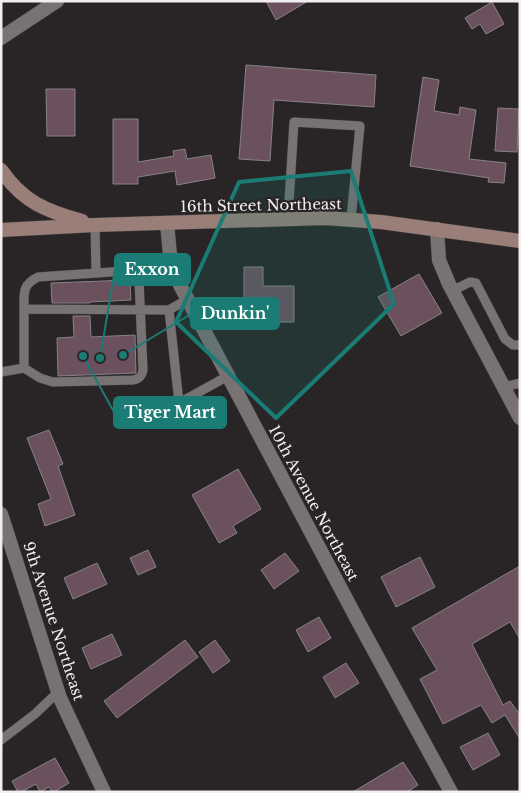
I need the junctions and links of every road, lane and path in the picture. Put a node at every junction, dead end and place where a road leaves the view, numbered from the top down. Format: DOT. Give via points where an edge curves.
graph roads {
  1 [pos="57,1"];
  2 [pos="1,38"];
  3 [pos="1,170"];
  4 [pos="288,218"];
  5 [pos="351,219"];
  6 [pos="167,223"];
  7 [pos="95,224"];
  8 [pos="437,229"];
  9 [pos="1,230"];
  10 [pos="520,241"];
  11 [pos="96,272"];
  12 [pos="452,291"];
  13 [pos="188,299"];
  14 [pos="24,309"];
  15 [pos="141,310"];
  16 [pos="169,310"];
  17 [pos="520,344"];
  18 [pos="24,368"];
  19 [pos="1,372"];
  20 [pos="228,376"];
  21 [pos="520,383"];
  22 [pos="504,387"];
  23 [pos="520,418"];
  24 [pos="1,514"];
  25 [pos="58,692"];
  26 [pos="1,740"];
  27 [pos="104,792"];
  28 [pos="451,792"];
  1 -- 2 [label="street"];
  3 -- 7 [label="main road" via="10,183 50,212"];
  4 -- 5 [label="main road, 16th Street Northeast"];
  4 -- 5 [label="lane" via="294,122 360,126"];
  4 -- 6 [label="main road, 16th Street Northeast"];
  5 -- 8 [label="main road, 16th Street Northeast"];
  6 -- 7 [label="main road, 16th Street Northeast"];
  6 -- 13 [label="street, 10th Avenue Northeast" via="170,255"];
  7 -- 9 [label="main road, 16th Street Northeast"];
  7 -- 11 [label="lane"];
  8 -- 10 [label="main road, 16th Street Northeast"];
  8 -- 12 [label="street" via="439,260"];
  11 -- 14 [label="lane" via="38,277 25,288"];
  11 -- 15 [label="lane" via="135,273 139,281"];
  12 -- 17 [label="lane" via="470,282 476,283 505,339 513,345"];
  12 -- 22 [label="street"];
  13 -- 16 [label="lane"];
  13 -- 20 [label="street, 10th Avenue Northeast"];
  14 -- 15 [label="lane"];
  14 -- 18 [label="lane"];
  15 -- 16 [label="lane"];
  15 -- 18 [label="lane" via="143,370 139,378 53,382"];
  16 -- 20 [label="lane" via="179,403"];
  18 -- 19 [label="lane"];
  20 -- 28 [label="street, 10th Avenue Northeast"];
  21 -- 22 [label="lane"];
  22 -- 23 [label="street"];
  24 -- 25 [label="street, 9th Avenue Northeast"];
  25 -- 26 [label="lane"];
  25 -- 27 [label="street, 9th Avenue Northeast"];
}
